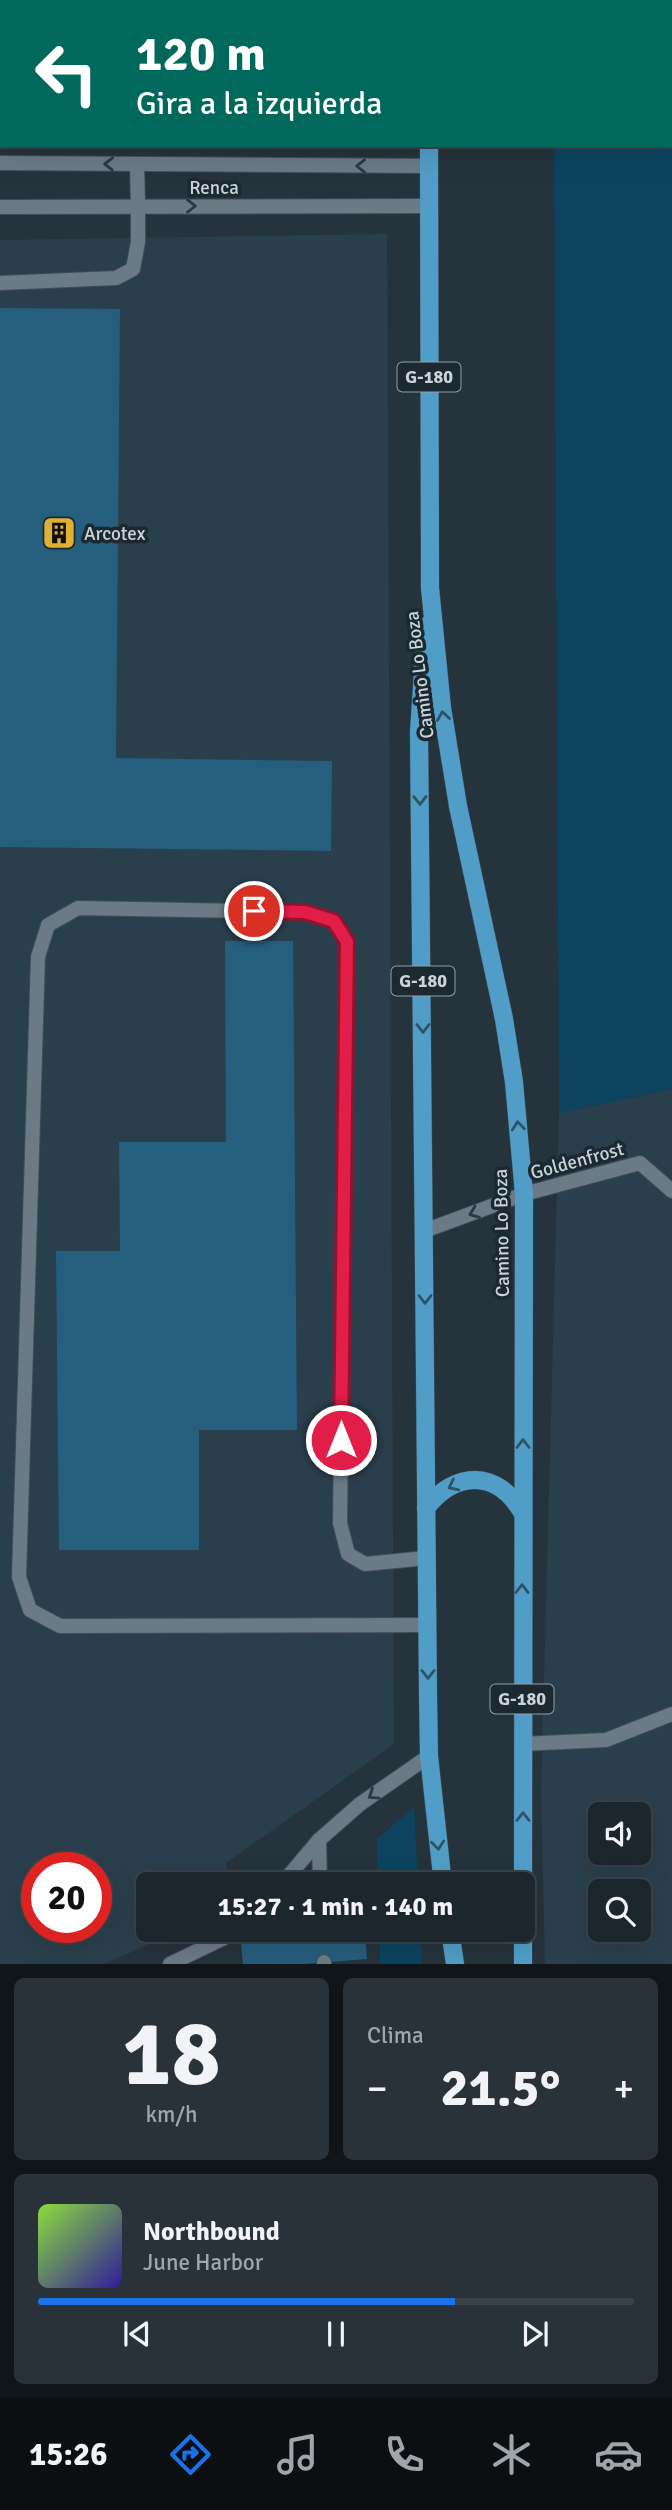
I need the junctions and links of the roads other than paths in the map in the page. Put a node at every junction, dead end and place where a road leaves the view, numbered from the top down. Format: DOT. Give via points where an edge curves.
graph roads {
  1 [pos="429,147"];
  2 [pos="0,163"];
  3 [pos="137,165"];
  4 [pos="429,166"];
  5 [pos="138,206"];
  6 [pos="428,206"];
  7 [pos="0,207"];
  8 [pos="0,283"];
  9 [pos="430,588"];
  10 [pos="672,1191"];
  11 [pos="524,1194"];
  12 [pos="424,1231"];
  13 [pos="426,1508"];
  14 [pos="522,1513"];
  15 [pos="426,1558"];
  16 [pos="427,1625"];
  17 [pos="672,1714"];
  18 [pos="523,1744"];
  19 [pos="429,1756"];
  20 [pos="319,1840"];
  21 [pos="292,1872"];
  22 [pos="320,1872"];
  23 [pos="442,1872"];
  24 [pos="523,1872"];
  25 [pos="216,1942"];
  26 [pos="452,1942"];
  27 [pos="523,1942"];
  28 [pos="170,1964"];
  29 [pos="455,1964"];
  30 [pos="523,1964"];
  1 -- 4 [label="main road, Camino Lo Boza / G-180"];
  3 -- 2 [label="street, Renca, one-way"];
  4 -- 3 [label="street, Renca, one-way"];
  3 -- 5 [label="street"];
  4 -- 6 [label="main road, Camino Lo Boza / G-180"];
  5 -- 6 [label="street, Renca, one-way"];
  5 -- 7 [label="street, Renca"];
  5 -- 8 [label="street" via="133,269 116,278"];
  6 -- 9 [label="main road, Camino Lo Boza / G-180"];
  11 -- 9 [label="main road, Camino Lo Boza / G-180, one-way" via="505,1019 458,806"];
  9 -- 12 [label="main road, Camino Lo Boza / G-180, one-way" via="419,732"];
  10 -- 11 [label="street, Goldenfrost" via="640,1163"];
  11 -- 12 [label="street, one-way"];
  14 -- 11 [label="main road, Camino Lo Boza / G-180, one-way"];
  12 -- 13 [label="main road, Camino Lo Boza / G-180, one-way"];
  14 -- 13 [label="main road, one-way" via="504,1489 475,1480 450,1485"];
  13 -- 15 [label="main road, Camino Lo Boza / G-180"];
  18 -- 14 [label="main road, Camino Lo Boza / G-180, one-way"];
  15 -- 16 [label="main road, Camino Lo Boza / G-180"];
  15 -- 16 [label="street" via="365,1564 348,1554 340,1523 347,942 334,921 305,912 78,908 48,925 38,957 19,1577 30,1609 60,1626"];
  16 -- 19 [label="main road, Camino Lo Boza / G-180, one-way"];
  17 -- 18 [label="street" via="606,1740"];
  24 -- 18 [label="main road, Camino Lo Boza / G-180, one-way"];
  19 -- 20 [label="street, one-way" via="359,1804"];
  19 -- 23 [label="main road, Camino Lo Boza / G-180, one-way"];
  20 -- 21 [label="street"];
  20 -- 22 [label="street"];
  25 -- 28 [label="street"];
  26 -- 29 [label="main road"];
  27 -- 30 [label="main road"];
}
